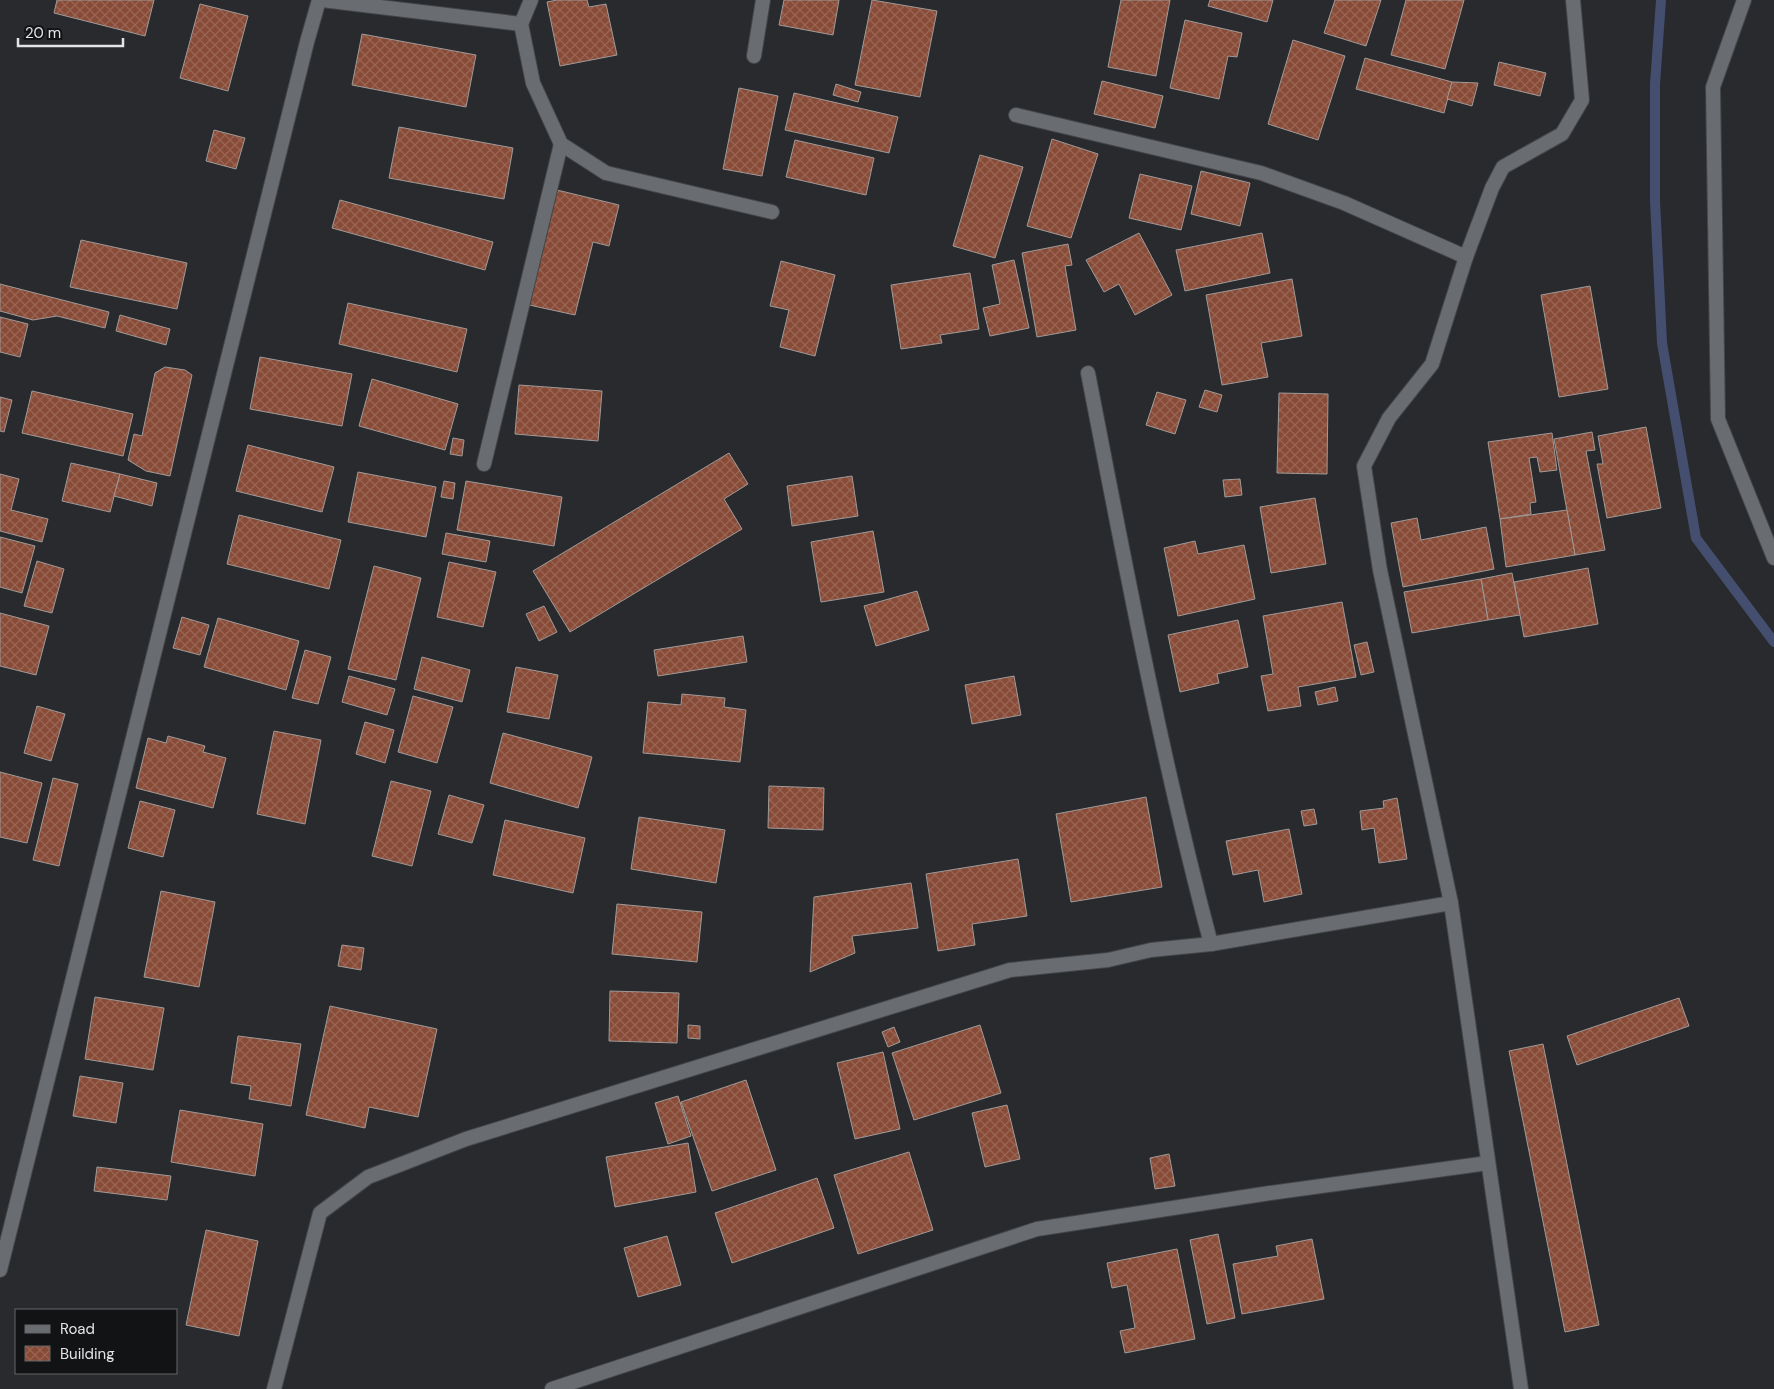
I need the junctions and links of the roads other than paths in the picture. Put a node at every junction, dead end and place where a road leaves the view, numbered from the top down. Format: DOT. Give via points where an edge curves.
graph roads {
  1 [pos="321,0"];
  2 [pos="531,0"];
  3 [pos="763,0"];
  4 [pos="1573,0"];
  5 [pos="1744,0"];
  6 [pos="522,24"];
  7 [pos="754,56"];
  8 [pos="1016,115"];
  9 [pos="561,144"];
  10 [pos="772,212"];
  11 [pos="1466,257"];
  12 [pos="1088,373"];
  13 [pos="484,464"];
  14 [pos="1774,558"];
  15 [pos="1451,903"];
  16 [pos="1211,944"];
  17 [pos="1488,1163"];
  18 [pos="0,1270"];
  19 [pos="274,1389"];
  20 [pos="552,1389"];
  21 [pos="1521,1389"];
  1 -- 6 [label="street"];
  1 -- 18 [label="street" via="302,62"];
  2 -- 6 [label="street"];
  3 -- 7 [label="street"];
  4 -- 11 [label="street" via="1582,100 1562,134 1503,167"];
  5 -- 14 [label="street" via="1713,87 1718,419"];
  6 -- 9 [label="street" via="533,83"];
  8 -- 11 [label="street" via="1261,173 1344,203"];
  9 -- 10 [label="street" via="606,173"];
  9 -- 13 [label="street"];
  11 -- 15 [label="street" via="1432,364 1389,418 1364,466 1380,570"];
  12 -- 16 [label="street" via="1180,823"];
  15 -- 16 [label="street"];
  15 -- 17 [label="street"];
  16 -- 19 [label="street" via="1151,950 1108,960 1010,970 475,1136 368,1177 320,1213"];
  17 -- 20 [label="street" via="1037,1229"];
  17 -- 21 [label="street"];
}
